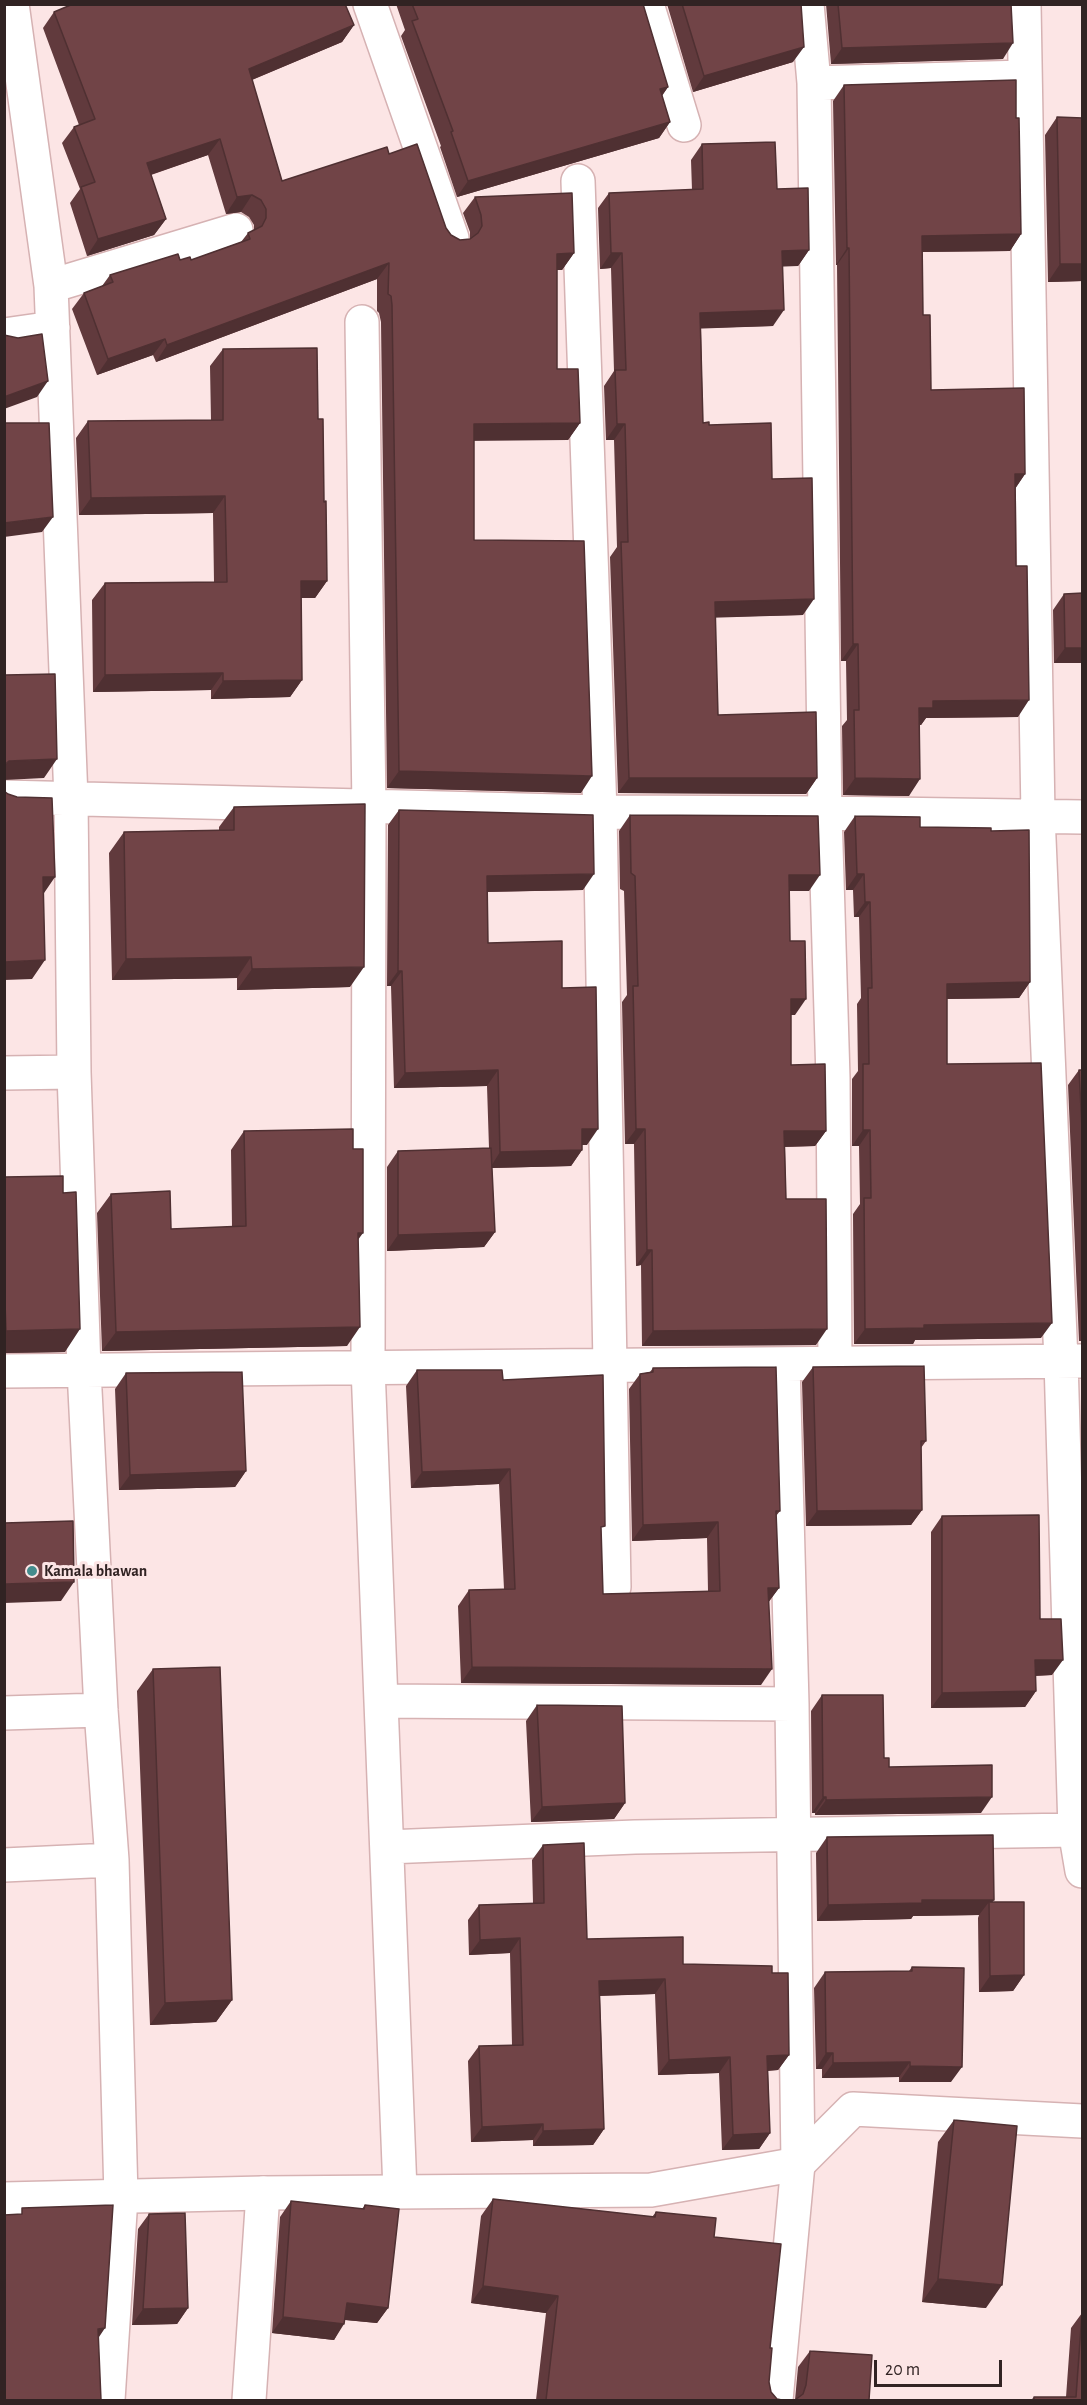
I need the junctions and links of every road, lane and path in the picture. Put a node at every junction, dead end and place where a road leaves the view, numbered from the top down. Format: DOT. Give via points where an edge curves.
graph roads {
  1 [pos="12,4"];
  2 [pos="370,4"];
  3 [pos="647,4"];
  4 [pos="807,4"];
  5 [pos="1024,4"];
  6 [pos="1024,77"];
  7 [pos="814,82"];
  8 [pos="684,125"];
  9 [pos="17,131"];
  10 [pos="578,181"];
  11 [pos="236,230"];
  12 [pos="452,238"];
  13 [pos="51,286"];
  14 [pos="362,322"];
  15 [pos="52,328"];
  16 [pos="4,335"];
  17 [pos="4,797"];
  18 [pos="71,799"];
  19 [pos="369,808"];
  20 [pos="600,812"];
  21 [pos="825,813"];
  22 [pos="1038,816"];
  23 [pos="1083,817"];
  24 [pos="74,1072"];
  25 [pos="4,1073"];
  26 [pos="1072,1361"];
  27 [pos="835,1362"];
  28 [pos="783,1364"];
  29 [pos="368,1367"];
  30 [pos="609,1367"];
  31 [pos="84,1370"];
  32 [pos="4,1371"];
  33 [pos="614,1587"];
  34 [pos="381,1701"];
  35 [pos="792,1704"];
  36 [pos="101,1710"];
  37 [pos="4,1713"];
  38 [pos="1075,1830"];
  39 [pos="792,1833"];
  40 [pos="387,1847"];
  41 [pos="112,1860"];
  42 [pos="4,1865"];
  43 [pos="1083,1870"];
  44 [pos="1083,2121"];
  45 [pos="798,2164"];
  46 [pos="400,2191"];
  47 [pos="263,2193"];
  48 [pos="122,2198"];
  49 [pos="4,2199"];
  50 [pos="108,2400"];
  51 [pos="249,2400"];
  52 [pos="776,2400"];
  1 -- 9 [label="street"];
  2 -- 12 [label="street"];
  3 -- 8 [label="street"];
  4 -- 7 [label="street"];
  5 -- 6 [label="street"];
  6 -- 7 [label="street"];
  6 -- 22 [label="street"];
  7 -- 21 [label="street"];
  9 -- 13 [label="street"];
  10 -- 20 [label="street"];
  11 -- 13 [label="street"];
  13 -- 15 [label="street"];
  14 -- 19 [label="street"];
  15 -- 16 [label="street"];
  15 -- 18 [label="street"];
  17 -- 18 [label="street"];
  18 -- 19 [label="street"];
  18 -- 24 [label="street"];
  19 -- 20 [label="street"];
  19 -- 29 [label="street"];
  20 -- 21 [label="street"];
  20 -- 30 [label="street"];
  21 -- 22 [label="street"];
  21 -- 27 [label="street" via="833,1078"];
  22 -- 23 [label="street"];
  22 -- 26 [label="street"];
  24 -- 25 [label="street"];
  24 -- 31 [label="street"];
  26 -- 27 [label="street"];
  26 -- 38 [label="street"];
  27 -- 28 [label="street"];
  28 -- 30 [label="street"];
  28 -- 35 [label="street"];
  29 -- 30 [label="street"];
  29 -- 31 [label="street"];
  29 -- 34 [label="street"];
  30 -- 33 [label="street"];
  31 -- 32 [label="street"];
  31 -- 36 [label="street"];
  34 -- 35 [label="street"];
  34 -- 40 [label="street"];
  35 -- 39 [label="street"];
  36 -- 37 [label="street"];
  36 -- 41 [label="street"];
  38 -- 39 [label="street"];
  38 -- 43 [label="street"];
  39 -- 40 [label="street"];
  39 -- 45 [label="street"];
  40 -- 46 [label="street"];
  41 -- 42 [label="street"];
  41 -- 48 [label="street"];
  44 -- 45 [label="street" via="853,2109"];
  45 -- 46 [label="street" via="651,2190"];
  45 -- 52 [label="street"];
  46 -- 47 [label="street"];
  47 -- 48 [label="street"];
  47 -- 51 [label="street"];
  48 -- 49 [label="street"];
  48 -- 50 [label="street"];
}
